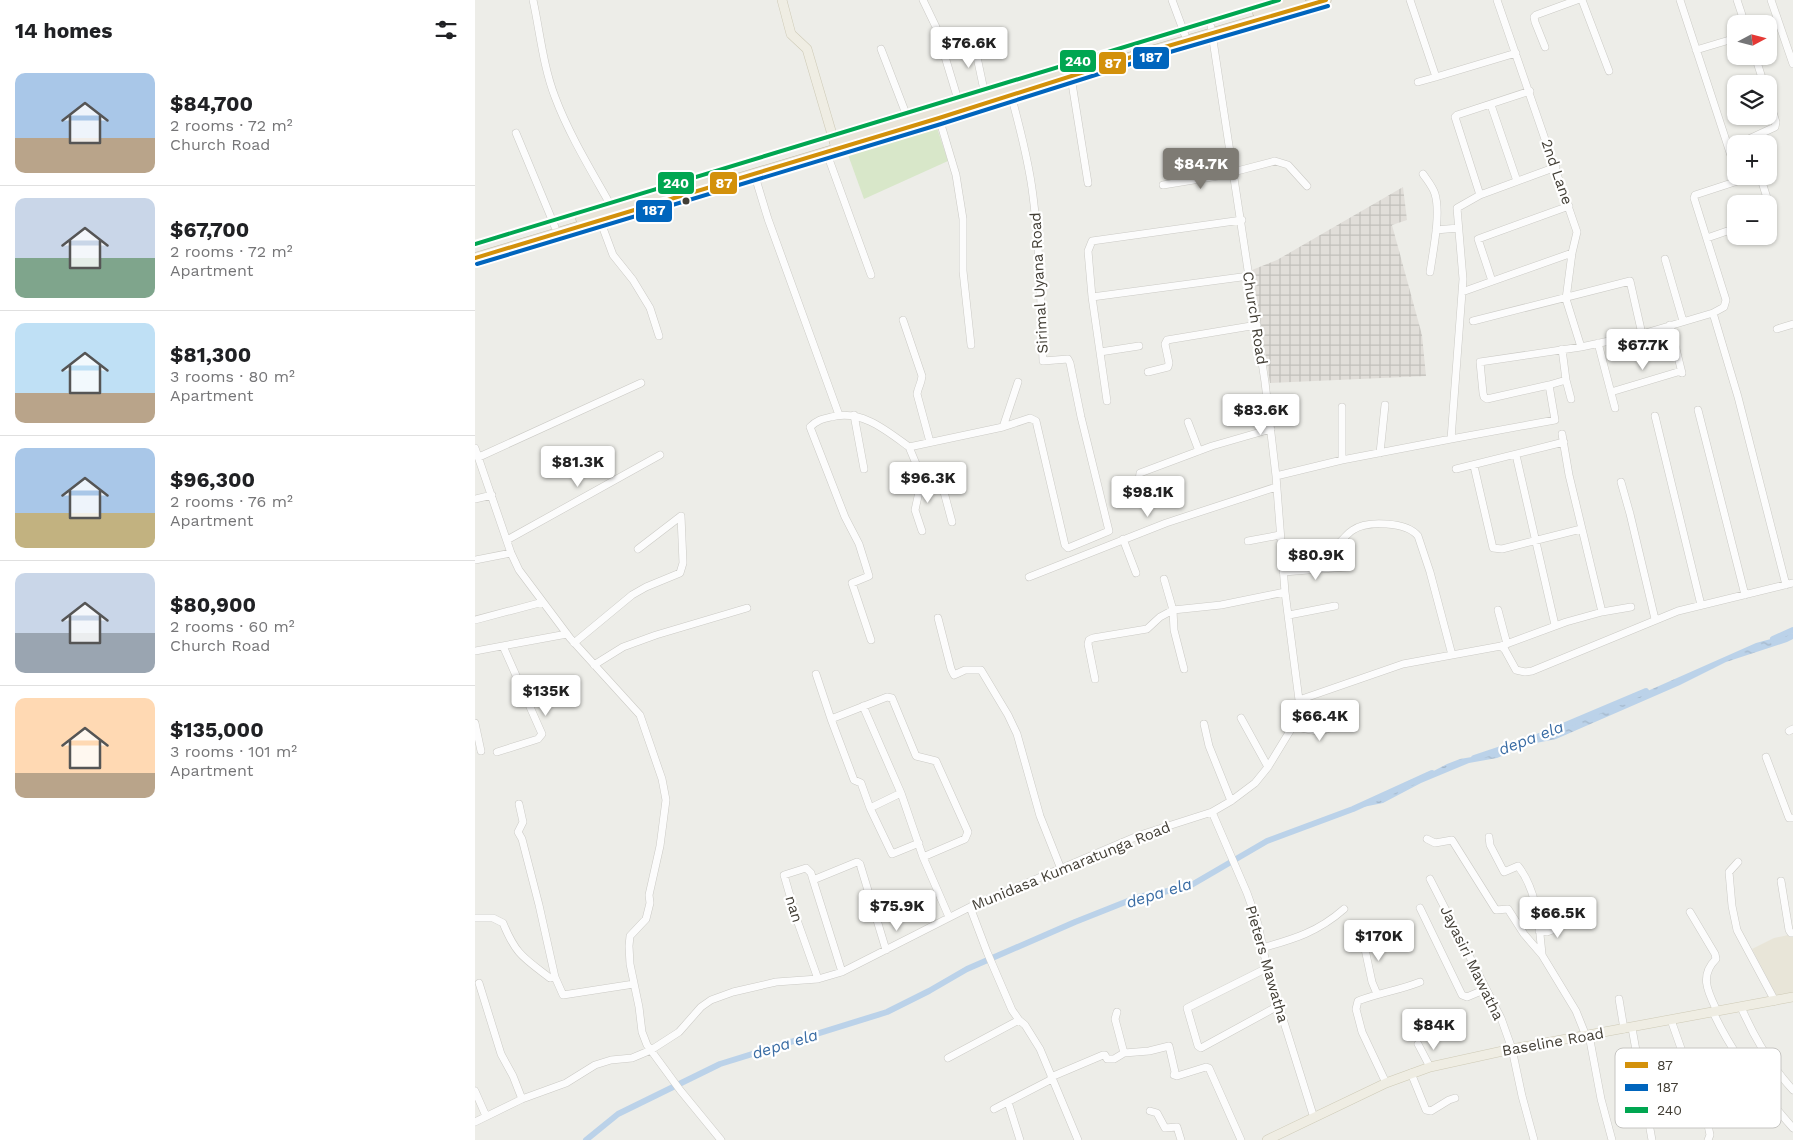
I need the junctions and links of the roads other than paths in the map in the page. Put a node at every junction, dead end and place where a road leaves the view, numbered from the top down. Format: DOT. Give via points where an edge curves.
graph roads {
  1 [pos="533,0"];
  2 [pos="782,0"];
  3 [pos="923,0"];
  4 [pos="1172,0"];
  5 [pos="1300,0"];
  6 [pos="1326,0"];
  7 [pos="1410,0"];
  8 [pos="1497,0"];
  9 [pos="1577,0"];
  10 [pos="1582,0"];
  11 [pos="1680,0"];
  12 [pos="1737,0"];
  13 [pos="1771,0"];
  14 [pos="1742,15"];
  15 [pos="1212,30"];
  16 [pos="1185,35"];
  17 [pos="973,38"];
  18 [pos="1727,41"];
  19 [pos="1545,47"];
  20 [pos="881,49"];
  21 [pos="1697,50"];
  22 [pos="1516,53"];
  23 [pos="1793,64"];
  24 [pos="1609,71"];
  25 [pos="1071,77"];
  26 [pos="1436,77"];
  27 [pos="1418,82"];
  28 [pos="1530,91"];
  29 [pos="985,95"];
  30 [pos="1011,95"];
  31 [pos="959,103"];
  32 [pos="1491,105"];
  33 [pos="939,118"];
  34 [pos="908,119"];
  35 [pos="1775,125"];
  36 [pos="516,133"];
  37 [pos="1730,135"];
  38 [pos="1757,135"];
  39 [pos="832,147"];
  40 [pos="1556,167"];
  41 [pos="1234,171"];
  42 [pos="754,173"];
  43 [pos="1423,174"];
  44 [pos="1517,181"];
  45 [pos="1088,183"];
  46 [pos="1727,183"];
  47 [pos="1163,185"];
  48 [pos="1307,186"];
  49 [pos="1480,195"];
  50 [pos="1569,206"];
  51 [pos="614,212"];
  52 [pos="600,220"];
  53 [pos="1242,220"];
  54 [pos="555,227"];
  55 [pos="1458,228"];
  56 [pos="1436,230"];
  57 [pos="1727,231"];
  58 [pos="1707,238"];
  59 [pos="475,251"];
  60 [pos="1571,253"];
  61 [pos="475,258"];
  62 [pos="1665,259"];
  63 [pos="1430,272"];
  64 [pos="871,276"];
  65 [pos="1249,276"];
  66 [pos="1492,281"];
  67 [pos="1462,292"];
  68 [pos="1092,297"];
  69 [pos="1565,299"];
  70 [pos="1713,313"];
  71 [pos="903,320"];
  72 [pos="1473,321"];
  73 [pos="1683,321"];
  74 [pos="1793,324"];
  75 [pos="1257,325"];
  76 [pos="1669,325"];
  77 [pos="1777,328"];
  78 [pos="1642,334"];
  79 [pos="659,336"];
  80 [pos="1598,343"];
  81 [pos="971,345"];
  82 [pos="1139,346"];
  83 [pos="1581,347"];
  84 [pos="1562,348"];
  85 [pos="1100,352"];
  86 [pos="1148,372"];
  87 [pos="1566,380"];
  88 [pos="1018,382"];
  89 [pos="641,383"];
  90 [pos="1549,385"];
  91 [pos="1611,392"];
  92 [pos="1571,400"];
  93 [pos="1107,401"];
  94 [pos="1385,405"];
  95 [pos="1343,407"];
  96 [pos="1615,408"];
  97 [pos="1698,410"];
  98 [pos="839,415"];
  99 [pos="854,415"];
  100 [pos="1655,416"];
  101 [pos="1188,422"];
  102 [pos="1003,427"];
  103 [pos="1271,429"];
  104 [pos="1562,434"];
  105 [pos="1451,439"];
  106 [pos="930,442"];
  107 [pos="1564,442"];
  108 [pos="909,447"];
  109 [pos="475,448"];
  110 [pos="1199,451"];
  111 [pos="1380,453"];
  112 [pos="660,455"];
  113 [pos="1516,455"];
  114 [pos="479,457"];
  115 [pos="1343,460"];
  116 [pos="1474,466"];
  117 [pos="864,469"];
  118 [pos="1456,469"];
  119 [pos="1276,476"];
  120 [pos="922,478"];
  121 [pos="1621,482"];
  122 [pos="1277,487"];
  123 [pos="492,495"];
  124 [pos="1145,495"];
  125 [pos="475,499"];
  126 [pos="952,522"];
  127 [pos="1581,529"];
  128 [pos="921,531"];
  129 [pos="1280,535"];
  130 [pos="1123,539"];
  131 [pos="507,540"];
  132 [pos="1536,540"];
  133 [pos="1248,541"];
  134 [pos="638,549"];
  135 [pos="511,553"];
  136 [pos="1282,554"];
  137 [pos="475,560"];
  138 [pos="1347,567"];
  139 [pos="1283,572"];
  140 [pos="1136,573"];
  141 [pos="1029,577"];
  142 [pos="1164,579"];
  143 [pos="1790,584"];
  144 [pos="1285,592"];
  145 [pos="1745,595"];
  146 [pos="543,602"];
  147 [pos="1701,605"];
  148 [pos="1335,606"];
  149 [pos="1631,607"];
  150 [pos="747,608"];
  151 [pos="1173,610"];
  152 [pos="1498,610"];
  153 [pos="1602,612"];
  154 [pos="1289,615"];
  155 [pos="939,618"];
  156 [pos="475,620"];
  157 [pos="1655,620"];
  158 [pos="1555,625"];
  159 [pos="567,634"];
  160 [pos="871,640"];
  161 [pos="574,643"];
  162 [pos="1504,645"];
  163 [pos="503,646"];
  164 [pos="475,651"];
  165 [pos="1452,655"];
  166 [pos="594,665"];
  167 [pos="1184,669"];
  168 [pos="817,674"];
  169 [pos="1095,679"];
  170 [pos="1299,700"];
  171 [pos="863,706"];
  172 [pos="1241,718"];
  173 [pos="831,719"];
  174 [pos="1343,722"];
  175 [pos="475,723"];
  176 [pos="1204,724"];
  177 [pos="1293,726"];
  178 [pos="481,751"];
  179 [pos="497,752"];
  180 [pos="1766,757"];
  181 [pos="1268,766"];
  182 [pos="901,793"];
  183 [pos="1231,801"];
  184 [pos="519,804"];
  185 [pos="870,808"];
  186 [pos="1212,812"];
  187 [pos="1793,818"];
  188 [pos="1489,837"];
  189 [pos="1427,839"];
  190 [pos="919,843"];
  191 [pos="923,857"];
  192 [pos="1738,862"];
  193 [pos="1061,869"];
  194 [pos="1430,879"];
  195 [pos="813,880"];
  196 [pos="1781,881"];
  197 [pos="970,907"];
  198 [pos="1419,908"];
  199 [pos="1344,910"];
  200 [pos="1690,912"];
  201 [pos="949,916"];
  202 [pos="475,918"];
  203 [pos="1557,923"];
  204 [pos="1363,930"];
  205 [pos="1539,931"];
  206 [pos="1793,933"];
  207 [pos="1263,948"];
  208 [pos="886,950"];
  209 [pos="1542,954"];
  210 [pos="1267,968"];
  211 [pos="842,972"];
  212 [pos="555,977"];
  213 [pos="818,979"];
  214 [pos="1420,982"];
  215 [pos="479,983"];
  216 [pos="634,984"];
  217 [pos="1486,989"];
  218 [pos="1377,994"];
  219 [pos="1793,998"];
  220 [pos="1619,999"];
  221 [pos="1775,1000"];
  222 [pos="1278,1006"];
  223 [pos="1741,1007"];
  224 [pos="1117,1012"];
  225 [pos="1715,1012"];
  226 [pos="1019,1020"];
  227 [pos="1671,1020"];
  228 [pos="1628,1029"];
  229 [pos="1587,1036"];
  230 [pos="1419,1044"];
  231 [pos="1632,1048"];
  232 [pos="1681,1048"];
  233 [pos="1733,1048"];
  234 [pos="1761,1048"];
  235 [pos="1511,1049"];
  236 [pos="651,1050"];
  237 [pos="1123,1053"];
  238 [pos="948,1058"];
  239 [pos="1430,1067"];
  240 [pos="1411,1073"];
  241 [pos="1781,1077"];
  242 [pos="1052,1078"];
  243 [pos="1386,1083"];
  244 [pos="1793,1090"];
  245 [pos="475,1091"];
  246 [pos="1455,1098"];
  247 [pos="522,1099"];
  248 [pos="1008,1102"];
  249 [pos="994,1109"];
  250 [pos="1150,1111"];
  251 [pos="1781,1114"];
  252 [pos="486,1116"];
  253 [pos="1314,1118"];
  254 [pos="475,1122"];
  255 [pos="1793,1128"];
  256 [pos="1272,1139"];
  257 [pos="721,1140"];
  258 [pos="1020,1140"];
  259 [pos="1078,1140"];
  260 [pos="1181,1140"];
  261 [pos="1241,1140"];
  262 [pos="1534,1140"];
  263 [pos="1612,1140"];
  1 -- 51 [label="street" via="555,97"];
  2 -- 39 [label="main road" via="791,34 807,49"];
  3 -- 31 [label="street" via="936,27"];
  4 -- 16 [label="street"];
  5 -- 15 [label="highway"];
  6 -- 15 [label="highway"];
  7 -- 26 [label="street"];
  8 -- 22 [label="street, 2nd Lane"];
  9 -- 19 [label="street" via="1536,15 1535,22"];
  10 -- 24 [label="street"];
  11 -- 21 [label="street"];
  12 -- 14 [label="street"];
  13 -- 23 [label="street"];
  15 -- 16 [label="highway"];
  15 -- 25 [label="highway"];
  15 -- 41 [label="street, Church Road"];
  16 -- 29 [label="highway"];
  17 -- 29 [label="street"];
  18 -- 21 [label="street"];
  20 -- 34 [label="street"];
  21 -- 37 [label="street"];
  22 -- 26 [label="street"];
  22 -- 28 [label="street, 2nd Lane"];
  25 -- 30 [label="highway"];
  25 -- 45 [label="street"];
  26 -- 27 [label="street"];
  28 -- 32 [label="street"];
  28 -- 40 [label="street, 2nd Lane"];
  29 -- 31 [label="highway"];
  30 -- 33 [label="highway"];
  30 -- 102 [label="street, Sirimal Uyana Road" via="1033,196 1040,262 1043,361 1068,359 1070,363 1109,531 1068,548 1036,421 1030,418"];
  31 -- 34 [label="highway"];
  32 -- 44 [label="street"];
  32 -- 49 [label="street" via="1455,117"];
  33 -- 39 [label="highway"];
  33 -- 81 [label="street" via="956,175 963,219 963,271"];
  34 -- 39 [label="highway"];
  35 -- 38 [label="street"];
  36 -- 54 [label="street"];
  39 -- 42 [label="highway"];
  39 -- 51 [label="highway"];
  39 -- 64 [label="street"];
  40 -- 44 [label="street"];
  40 -- 50 [label="street, 2nd Lane"];
  41 -- 47 [label="street"];
  41 -- 48 [label="street" via="1282,162"];
  41 -- 53 [label="street, Church Road"];
  42 -- 51 [label="highway"];
  42 -- 98 [label="street"];
  43 -- 56 [label="street" via="1437,202"];
  44 -- 49 [label="street"];
  46 -- 58 [label="street" via="1695,195"];
  49 -- 55 [label="street" via="1457,208"];
  50 -- 60 [label="street, 2nd Lane" via="1577,232"];
  50 -- 66 [label="street" via="1478,240"];
  51 -- 52 [label="highway"];
  51 -- 54 [label="highway"];
  52 -- 61 [label="highway"];
  52 -- 79 [label="street" via="613,255 650,308"];
  53 -- 65 [label="street, Church Road"];
  53 -- 68 [label="street" via="1092,241 1088,251"];
  54 -- 59 [label="highway"];
  55 -- 56 [label="street"];
  55 -- 67 [label="street"];
  56 -- 63 [label="street"];
  57 -- 58 [label="street"];
  58 -- 70 [label="street" via="1726,300 1724,307"];
  60 -- 66 [label="street"];
  60 -- 69 [label="street, 2nd Lane"];
  62 -- 73 [label="street"];
  65 -- 68 [label="street"];
  65 -- 75 [label="street, Church Road"];
  66 -- 67 [label="street"];
  67 -- 105 [label="street"];
  68 -- 85 [label="street"];
  69 -- 72 [label="street"];
  69 -- 78 [label="street" via="1630,281"];
  69 -- 83 [label="street, 2nd Lane"];
  70 -- 73 [label="street"];
  70 -- 143 [label="street"];
  71 -- 106 [label="street" via="922,376 917,394"];
  73 -- 76 [label="street"];
  74 -- 77 [label="street"];
  75 -- 86 [label="street" via="1167,340 1169,364"];
  75 -- 103 [label="street, Church Road"];
  76 -- 78 [label="street"];
  76 -- 91 [label="street" via="1682,373"];
  78 -- 80 [label="street"];
  80 -- 83 [label="street"];
  80 -- 91 [label="street"];
  82 -- 85 [label="street"];
  83 -- 84 [label="street"];
  84 -- 87 [label="street"];
  84 -- 90 [label="street" via="1480,362 1483,393 1487,399"];
  85 -- 93 [label="street"];
  87 -- 90 [label="street"];
  87 -- 92 [label="street"];
  88 -- 102 [label="street"];
  89 -- 114 [label="street"];
  90 -- 105 [label="street" via="1555,420"];
  91 -- 96 [label="street"];
  94 -- 111 [label="street"];
  95 -- 115 [label="street"];
  97 -- 145 [label="street"];
  98 -- 99 [label="street"];
  98 -- 160 [label="street" via="817,420 810,427 866,564 869,576 852,583"];
  99 -- 108 [label="street" via="885,429"];
  99 -- 117 [label="street"];
  100 -- 147 [label="street"];
  101 -- 110 [label="street"];
  102 -- 106 [label="street"];
  103 -- 110 [label="street"];
  103 -- 119 [label="street, Church Road"];
  104 -- 107 [label="street"];
  105 -- 111 [label="street"];
  106 -- 108 [label="street"];
  107 -- 113 [label="street"];
  107 -- 127 [label="street"];
  108 -- 120 [label="street"];
  109 -- 114 [label="street"];
  110 -- 124 [label="street" via="1140,473 1139,480"];
  111 -- 115 [label="street"];
  112 -- 131 [label="street"];
  113 -- 116 [label="street"];
  113 -- 132 [label="street"];
  114 -- 123 [label="street"];
  115 -- 119 [label="street"];
  116 -- 118 [label="street"];
  116 -- 132 [label="street" via="1493,548 1502,549"];
  119 -- 122 [label="street, Church Road"];
  120 -- 126 [label="street" via="940,477"];
  120 -- 128 [label="street" via="915,510"];
  121 -- 157 [label="street"];
  122 -- 129 [label="street, Church Road"];
  122 -- 130 [label="street"];
  123 -- 125 [label="street"];
  123 -- 131 [label="street"];
  127 -- 132 [label="street"];
  127 -- 153 [label="street"];
  129 -- 133 [label="street"];
  129 -- 136 [label="street, Church Road"];
  130 -- 140 [label="street"];
  130 -- 141 [label="street"];
  131 -- 135 [label="street"];
  132 -- 158 [label="street"];
  134 -- 161 [label="street" via="681,516 683,563 680,572 632,595"];
  135 -- 137 [label="street"];
  135 -- 146 [label="street" via="519,570"];
  136 -- 139 [label="street, Church Road"];
  136 -- 165 [label="street" via="1335,546 1354,529 1381,522 1414,531 1430,572"];
  138 -- 139 [label="street"];
  139 -- 144 [label="street, Church Road"];
  142 -- 151 [label="street"];
  143 -- 145 [label="street"];
  144 -- 151 [label="street" via="1221,605"];
  144 -- 154 [label="street, Church Road"];
  145 -- 147 [label="street"];
  146 -- 156 [label="street"];
  146 -- 159 [label="street"];
  147 -- 157 [label="street"];
  148 -- 154 [label="street"];
  149 -- 153 [label="street"];
  150 -- 166 [label="street" via="623,646"];
  151 -- 167 [label="street" via="1174,630"];
  151 -- 169 [label="street" via="1147,629 1089,640"];
  152 -- 162 [label="street"];
  153 -- 158 [label="street"];
  154 -- 170 [label="street, Church Road"];
  155 -- 193 [label="street" via="954,675 965,670 981,670 1008,715 1017,734 1040,816"];
  157 -- 162 [label="street" via="1532,671 1516,670"];
  158 -- 162 [label="street"];
  159 -- 161 [label="street"];
  159 -- 163 [label="street"];
  161 -- 166 [label="street"];
  162 -- 165 [label="street"];
  163 -- 164 [label="street"];
  163 -- 179 [label="street" via="542,734 538,739"];
  165 -- 170 [label="street" via="1403,664"];
  166 -- 216 [label="street" via="640,715 667,800 646,919 631,936 629,946"];
  168 -- 173 [label="street"];
  170 -- 177 [label="street, Munidasa Kumaratunga Road"];
  171 -- 173 [label="street"];
  171 -- 182 [label="street"];
  171 -- 191 [label="street" via="891,698 916,756 936,761 968,832 965,838"];
  172 -- 181 [label="street"];
  173 -- 185 [label="street" via="854,780 861,784"];
  174 -- 177 [label="street" via="1318,732"];
  175 -- 178 [label="street"];
  176 -- 183 [label="street" via="1209,746"];
  177 -- 181 [label="street, Munidasa Kumaratunga Road"];
  180 -- 187 [label="street" via="1789,818"];
  181 -- 183 [label="street, Munidasa Kumaratunga Road" via="1255,783"];
  182 -- 185 [label="street"];
  182 -- 190 [label="street"];
  183 -- 186 [label="street, Munidasa Kumaratunga Road"];
  184 -- 212 [label="street" via="523,822 518,832 537,896"];
  185 -- 190 [label="street" via="892,854"];
  186 -- 193 [label="street, Munidasa Kumaratunga Road" via="1141,835"];
  186 -- 207 [label="street, Pieters Mawatha" via="1247,893"];
  188 -- 205 [label="street" via="1504,872 1518,866 1525,874"];
  189 -- 209 [label="street" via="1435,843 1452,840 1496,910 1508,909"];
  190 -- 191 [label="street"];
  191 -- 201 [label="street"];
  192 -- 221 [label="street" via="1729,872 1737,930"];
  193 -- 197 [label="street, Munidasa Kumaratunga Road"];
  194 -- 217 [label="street, Jayasiri Mawatha"];
  195 -- 208 [label="street" via="857,862 860,864"];
  195 -- 211 [label="street"];
  195 -- 213 [label="street, nan" via="807,868 784,875"];
  196 -- 206 [label="street" via="1789,930"];
  197 -- 201 [label="street, Munidasa Kumaratunga Road"];
  197 -- 226 [label="street"];
  198 -- 217 [label="street" via="1462,995 1467,997"];
  199 -- 207 [label="street" via="1305,935"];
  200 -- 225 [label="street" via="1715,954 1706,976"];
  201 -- 208 [label="street, Munidasa Kumaratunga Road"];
  202 -- 212 [label="street" via="493,918 503,923 519,954 550,978"];
  203 -- 205 [label="street" via="1555,929"];
  204 -- 218 [label="street"];
  205 -- 209 [label="street"];
  207 -- 210 [label="street, Pieters Mawatha"];
  208 -- 211 [label="street, Munidasa Kumaratunga Road"];
  209 -- 229 [label="street"];
  210 -- 222 [label="street, Pieters Mawatha"];
  210 -- 222 [label="street" via="1187,1008 1199,1046 1201,1048"];
  211 -- 213 [label="street, Munidasa Kumaratunga Road"];
  212 -- 216 [label="street" via="563,995"];
  213 -- 236 [label="street, Munidasa Kumaratunga Road" via="776,982 711,1000 679,1032"];
  214 -- 218 [label="street"];
  215 -- 247 [label="street" via="501,1054"];
  216 -- 236 [label="street" via="642,1032"];
  217 -- 235 [label="street, Jayasiri Mawatha" via="1501,1018"];
  218 -- 243 [label="street" via="1358,1001 1356,1009 1362,1032"];
  219 -- 221 [label="main road, Baseline Road"];
  220 -- 228 [label="street"];
  221 -- 223 [label="main road, Baseline Road"];
  222 -- 253 [label="street, Pieters Mawatha"];
  223 -- 225 [label="main road, Baseline Road"];
  223 -- 234 [label="street"];
  224 -- 237 [label="street" via="1115,1019"];
  225 -- 227 [label="main road, Baseline Road"];
  225 -- 233 [label="street"];
  226 -- 238 [label="street"];
  226 -- 242 [label="street" via="1039,1049"];
  227 -- 228 [label="main road, Baseline Road"];
  227 -- 232 [label="street"];
  228 -- 229 [label="main road, Baseline Road"];
  228 -- 231 [label="street"];
  229 -- 235 [label="main road, Baseline Road"];
  229 -- 263 [label="street"];
  230 -- 239 [label="street"];
  235 -- 239 [label="main road, Baseline Road"];
  235 -- 262 [label="street, Jayasiri Mawatha"];
  236 -- 247 [label="street, Munidasa Kumaratunga Road" via="632,1058 595,1064 566,1084"];
  236 -- 257 [label="street"];
  237 -- 242 [label="street" via="1114,1059 1103,1055"];
  237 -- 261 [label="street" via="1169,1046 1173,1075 1206,1066 1209,1068"];
  239 -- 240 [label="main road, Baseline Road"];
  240 -- 243 [label="main road, Baseline Road"];
  240 -- 246 [label="street" via="1426,1110 1431,1112"];
  241 -- 244 [label="street"];
  242 -- 248 [label="street"];
  242 -- 259 [label="street"];
  243 -- 253 [label="main road, Baseline Road"];
  245 -- 252 [label="street"];
  247 -- 252 [label="street, Munidasa Kumaratunga Road"];
  248 -- 249 [label="street"];
  248 -- 258 [label="street"];
  250 -- 260 [label="street" via="1157,1113 1165,1128 1177,1127"];
  251 -- 255 [label="street"];
  252 -- 254 [label="street, Munidasa Kumaratunga Road"];
  253 -- 256 [label="main road, Baseline Road"];
}
